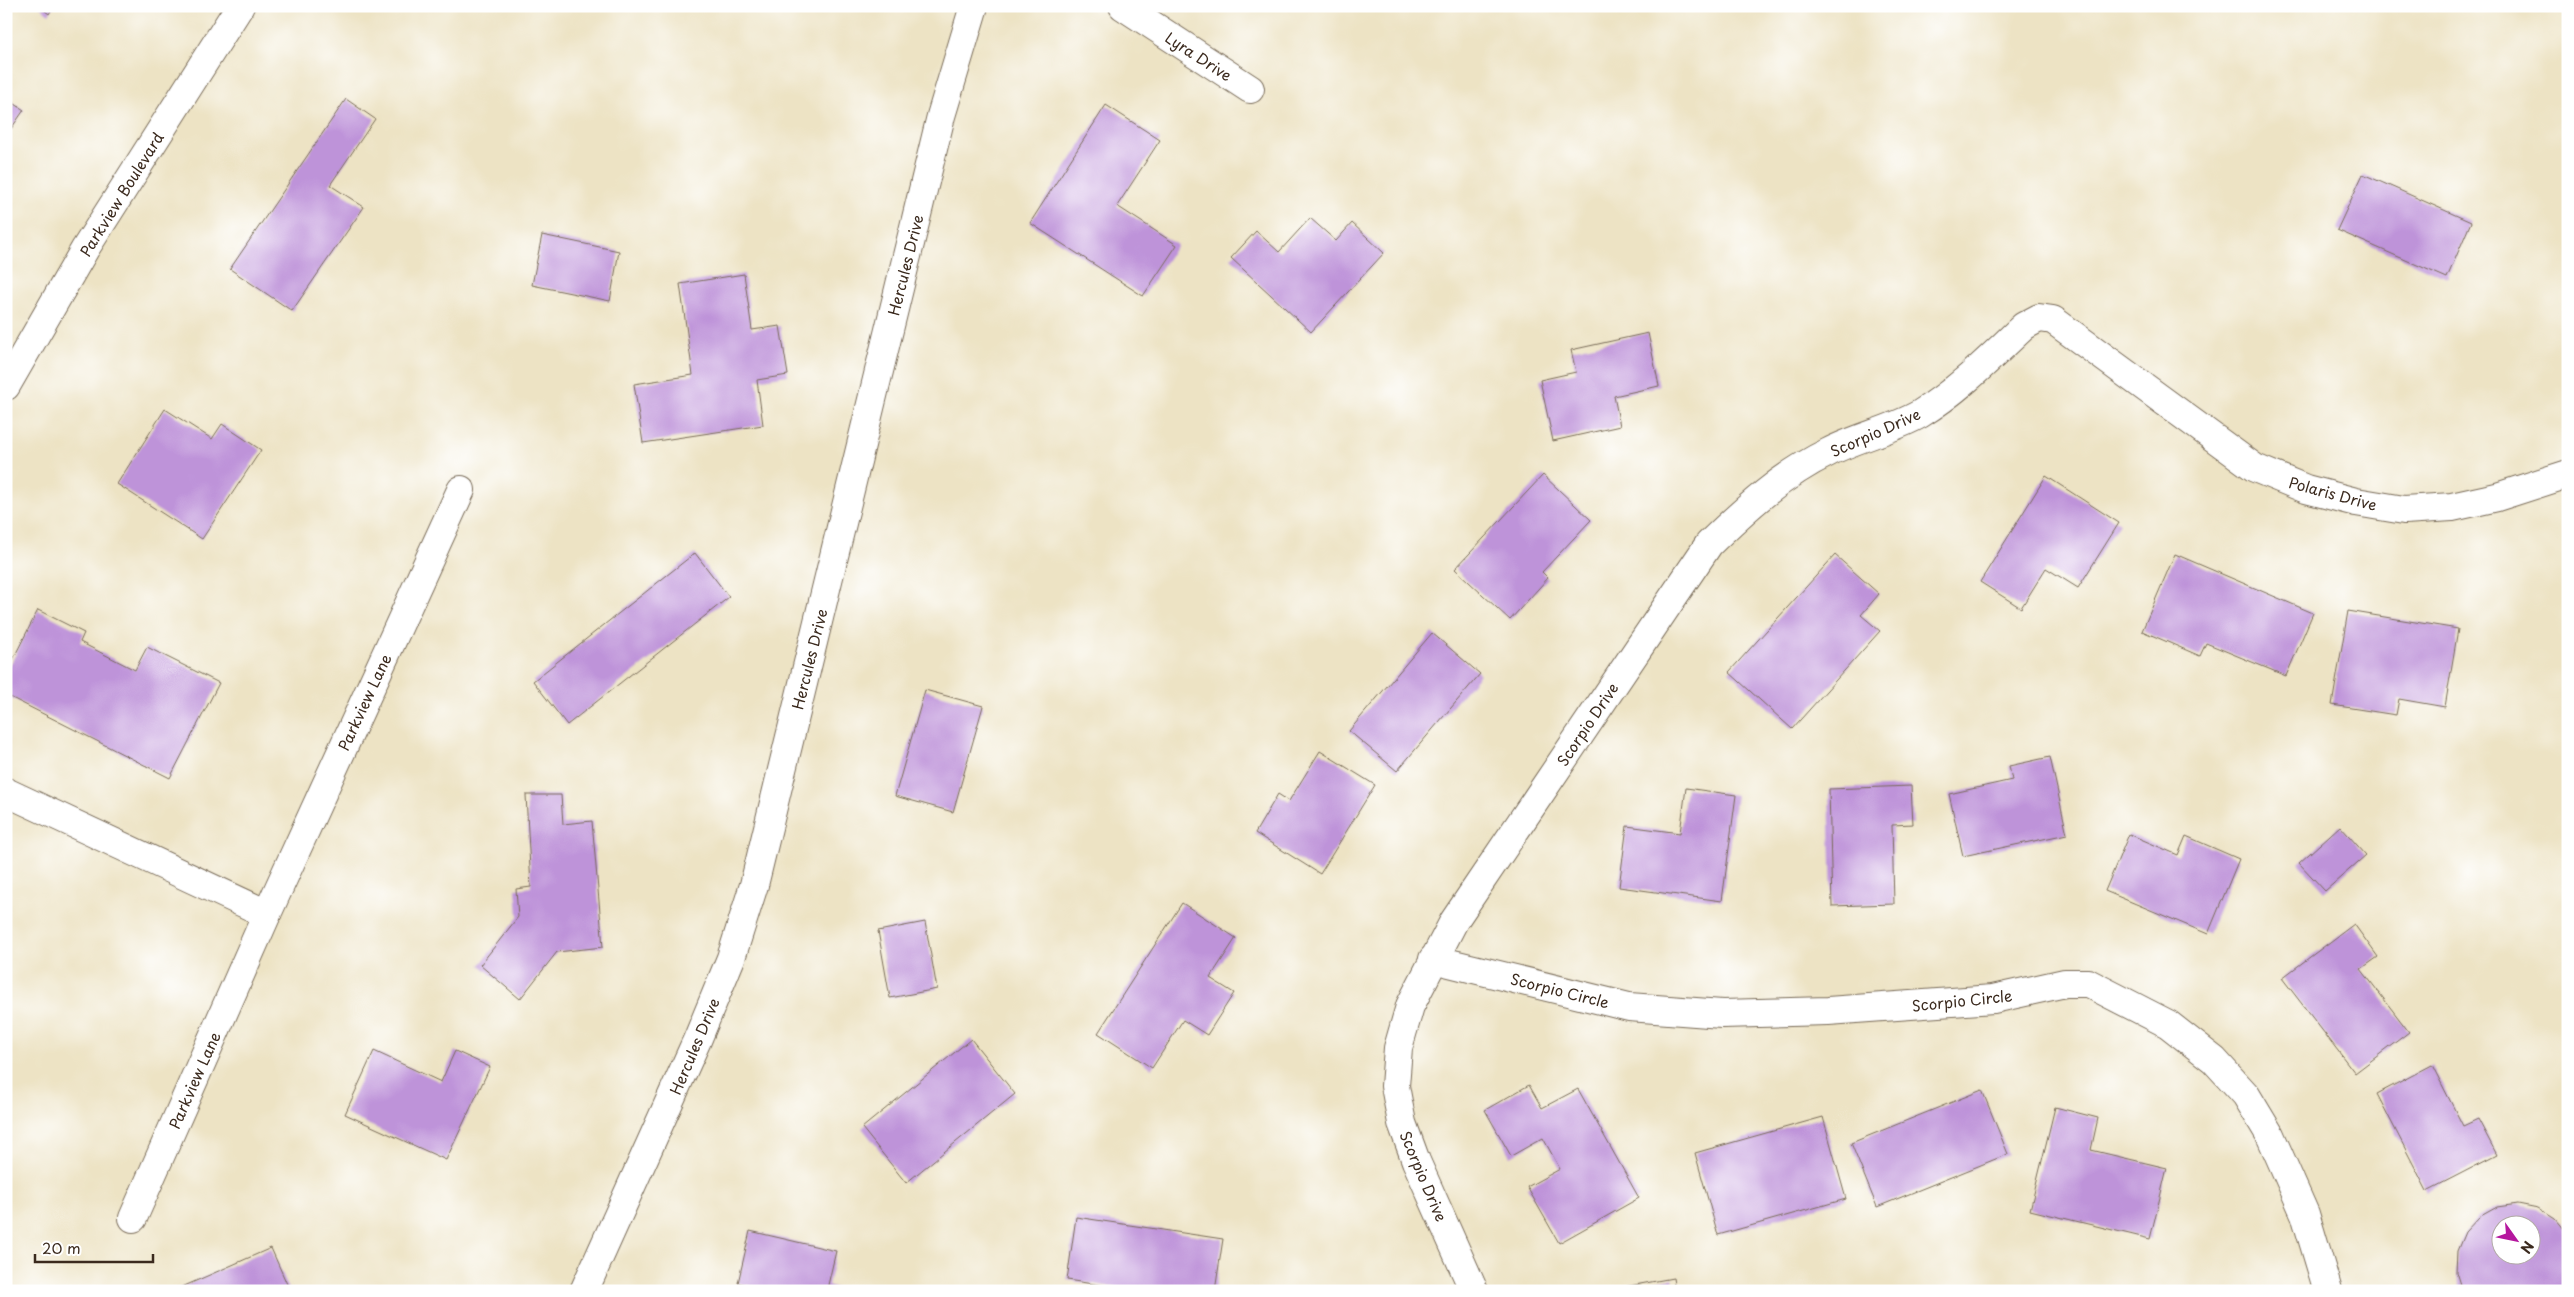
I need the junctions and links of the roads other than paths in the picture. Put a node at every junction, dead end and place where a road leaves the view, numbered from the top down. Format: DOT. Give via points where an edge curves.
graph roads {
  1 [pos="240,6"];
  2 [pos="974,6"];
  3 [pos="1122,6"];
  4 [pos="1250,89"];
  5 [pos="2053,320"];
  6 [pos="10,369"];
  7 [pos="2568,474"];
  8 [pos="461,490"];
  9 [pos="6,792"];
  10 [pos="266,914"];
  11 [pos="1433,959"];
  12 [pos="133,1218"];
  13 [pos="584,1291"];
  14 [pos="1474,1291"];
  15 [pos="2328,1291"];
  1 -- 6 [label="street, Parkview Boulevard"];
  2 -- 13 [label="street, Hercules Drive" via="941,116 754,885 731,958 698,1038"];
  3 -- 4 [label="street, Lyra Drive"];
  5 -- 7 [label="street, Polaris Drive" via="2254,468 2306,489 2356,502 2414,510 2452,507 2497,497"];
  5 -- 11 [label="street, Scorpio Drive" via="2039,318 2024,326 1969,378 1918,415 1828,452 1791,474 1741,512 1709,544 1454,921"];
  8 -- 10 [label="street, Parkview Lane"];
  9 -- 10 [label="street"];
  10 -- 12 [label="street, Parkview Lane"];
  11 -- 14 [label="street, Scorpio Drive" via="1410,1006 1398,1048 1395,1086 1402,1123 1416,1161"];
  11 -- 15 [label="street, Scorpio Circle" via="1629,1007 1722,1014 1828,1011 1993,999 2065,983 2088,982 2168,1024 2214,1060 2246,1096 2270,1135 2305,1214"];
}
